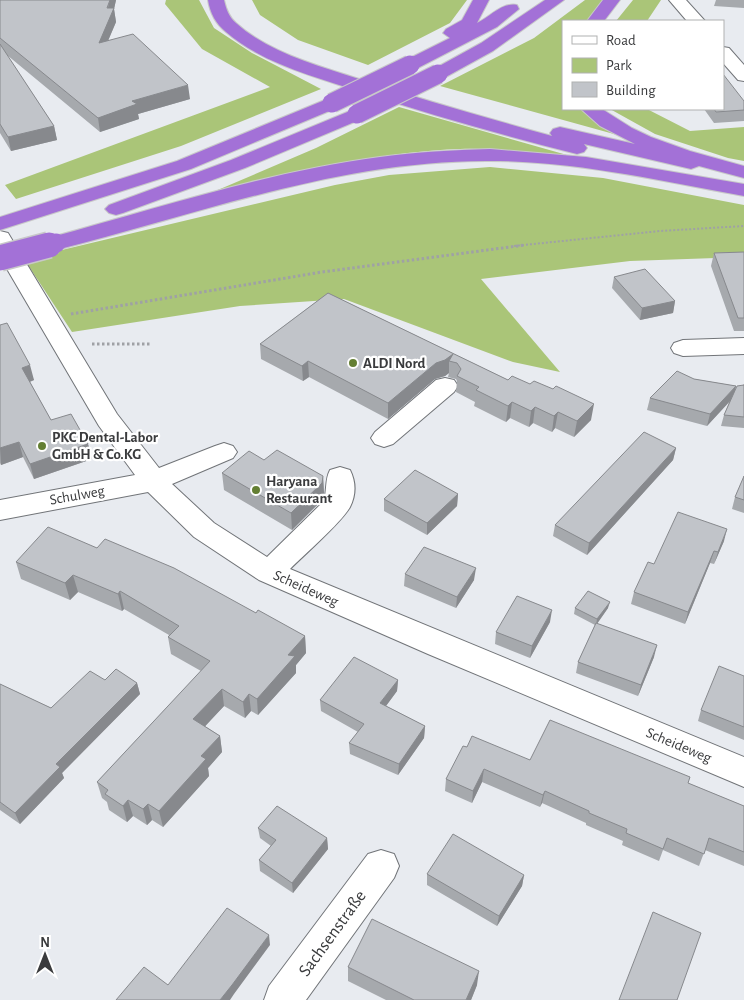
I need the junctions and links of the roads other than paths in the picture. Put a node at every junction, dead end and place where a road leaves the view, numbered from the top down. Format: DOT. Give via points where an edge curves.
graph roads {
  1 [pos="216,0"];
  2 [pos="481,0"];
  3 [pos="524,0"];
  4 [pos="556,0"];
  5 [pos="612,0"];
  6 [pos="677,0"];
  7 [pos="240,13"];
  8 [pos="596,20"];
  9 [pos="695,20"];
  10 [pos="724,53"];
  11 [pos="410,65"];
  12 [pos="744,76"];
  13 [pos="591,110"];
  14 [pos="744,172"];
  15 [pos="744,190"];
  16 [pos="0,224"];
  17 [pos="52,237"];
  18 [pos="0,238"];
  19 [pos="0,246"];
  20 [pos="0,258"];
  21 [pos="744,346"];
  22 [pos="683,348"];
  23 [pos="445,386"];
  24 [pos="384,438"];
  25 [pos="224,452"];
  26 [pos="340,477"];
  27 [pos="153,481"];
  28 [pos="0,510"];
  29 [pos="269,572"];
  30 [pos="744,772"];
  31 [pos="381,866"];
  32 [pos="283,1000"];
  1 -- 15 [label="highway" via="217,11 242,36 266,50 337,78 473,120"];
  2 -- 11 [label="highway" via="469,23 430,44"];
  3 -- 11 [label="highway" via="490,23"];
  4 -- 17 [label="highway, bridge" via="487,47 357,114 272,152"];
  5 -- 8 [label="highway"];
  6 -- 9 [label="street"];
  7 -- 14 [label="highway" via="250,24 293,48 432,96 571,136"];
  10 -- 12 [label="street"];
  11 -- 16 [label="highway, bridge" via="332,103 184,165"];
  13 -- 14 [label="highway" via="633,138"];
  15 -- 17 [label="highway" via="532,157 442,156 330,171"];
  17 -- 19 [label="highway"];
  17 -- 20 [label="highway, bridge"];
  18 -- 27 [label="street, Scheideweg" via="108,420"];
  21 -- 22 [label="street"];
  23 -- 24 [label="street"];
  25 -- 27 [label="street, Schulweg"];
  26 -- 29 [label="street" via="337,505"];
  27 -- 28 [label="street, Schulweg"];
  27 -- 29 [label="street, Scheideweg" via="204,530"];
  29 -- 30 [label="street, Scheideweg"];
  31 -- 32 [label="street, Sachsenstraße"];
}
